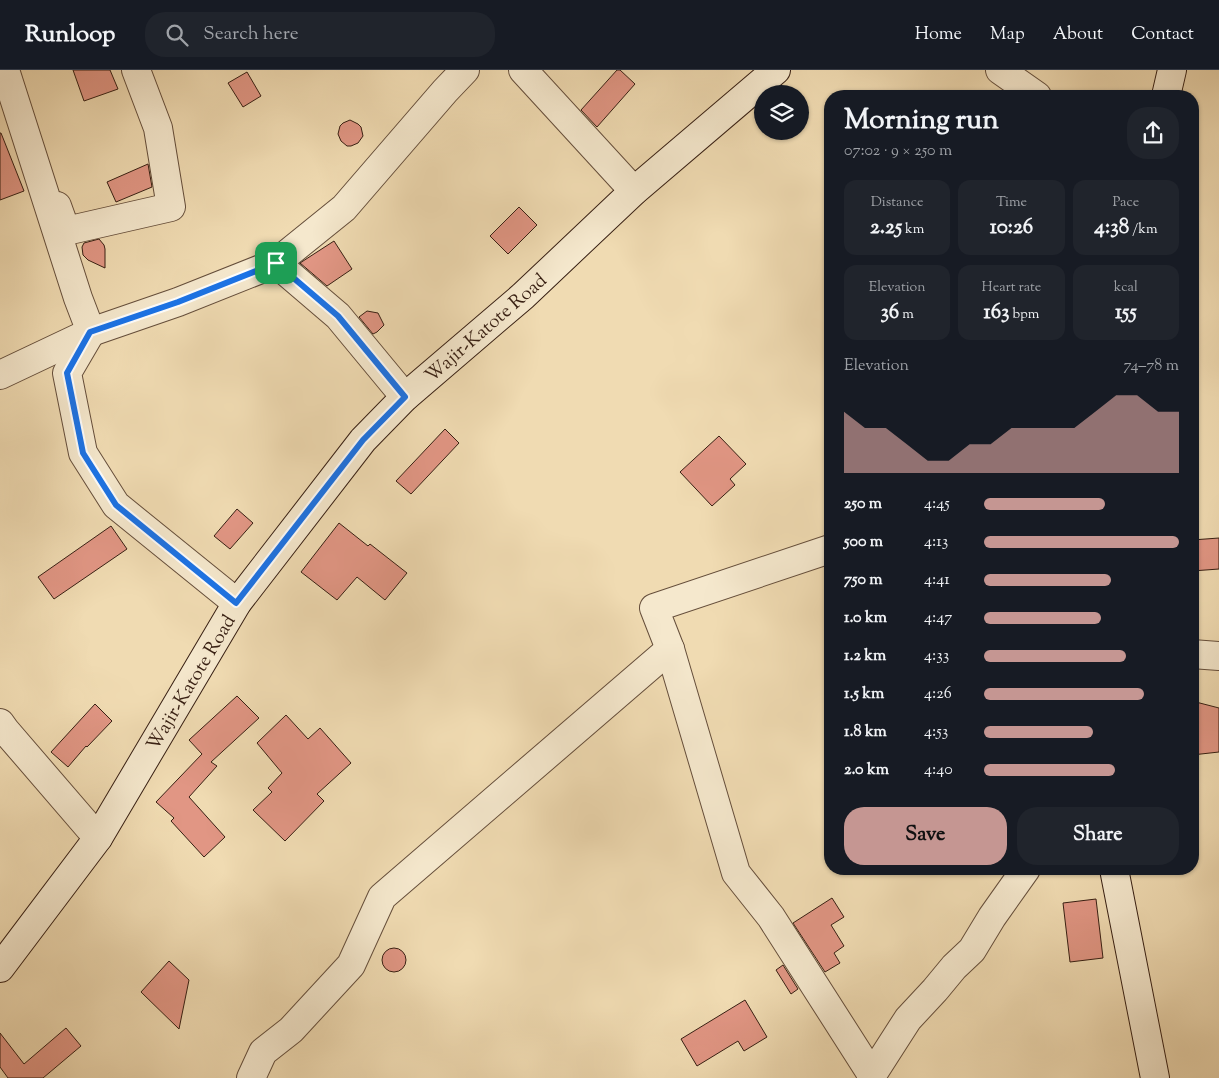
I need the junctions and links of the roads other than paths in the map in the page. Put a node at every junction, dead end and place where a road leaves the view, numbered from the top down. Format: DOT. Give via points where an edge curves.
graph roads {
  1 [pos="5,70"];
  2 [pos="136,70"];
  3 [pos="465,70"];
  4 [pos="523,70"];
  5 [pos="776,70"];
  6 [pos="1000,70"];
  7 [pos="1172,70"];
  8 [pos="1028,90"];
  9 [pos="1167,90"];
  10 [pos="9,113"];
  11 [pos="634,191"];
  12 [pos="276,263"];
  13 [pos="90,332"];
  14 [pos="0,375"];
  15 [pos="405,397"];
  16 [pos="824,551"];
  17 [pos="236,603"];
  18 [pos="670,648"];
  19 [pos="1199,655"];
  20 [pos="1219,656"];
  21 [pos="0,722"];
  22 [pos="98,838"];
  23 [pos="1022,875"];
  24 [pos="1115,875"];
  25 [pos="0,968"];
  26 [pos="872,1077"];
  27 [pos="251,1078"];
  28 [pos="1155,1078"];
  1 -- 10 [label="street"];
  2 -- 10 [label="street" via="158,128 171,207 66,231"];
  3 -- 12 [label="street" via="344,208"];
  4 -- 11 [label="street"];
  5 -- 11 [label="street, Wajir-Katote Road"];
  6 -- 8 [label="street"];
  7 -- 9 [label="street"];
  10 -- 13 [label="street"];
  11 -- 15 [label="street, Wajir-Katote Road" via="523,296"];
  12 -- 13 [label="street"];
  12 -- 15 [label="street" via="338,316"];
  13 -- 14 [label="street"];
  13 -- 17 [label="street" via="67,373 83,453 116,505"];
  15 -- 17 [label="street, Wajir-Katote Road" via="363,440"];
  16 -- 18 [label="street" via="654,608"];
  17 -- 22 [label="street, Wajir-Katote Road"];
  18 -- 26 [label="street" via="736,873 771,917"];
  18 -- 27 [label="street" via="382,897 351,965 291,1030 264,1052"];
  19 -- 20 [label="street"];
  21 -- 22 [label="street"];
  22 -- 25 [label="street, Wajir-Katote Road"];
  23 -- 26 [label="street" via="972,950 908,1019"];
  24 -- 28 [label="street"];
}
